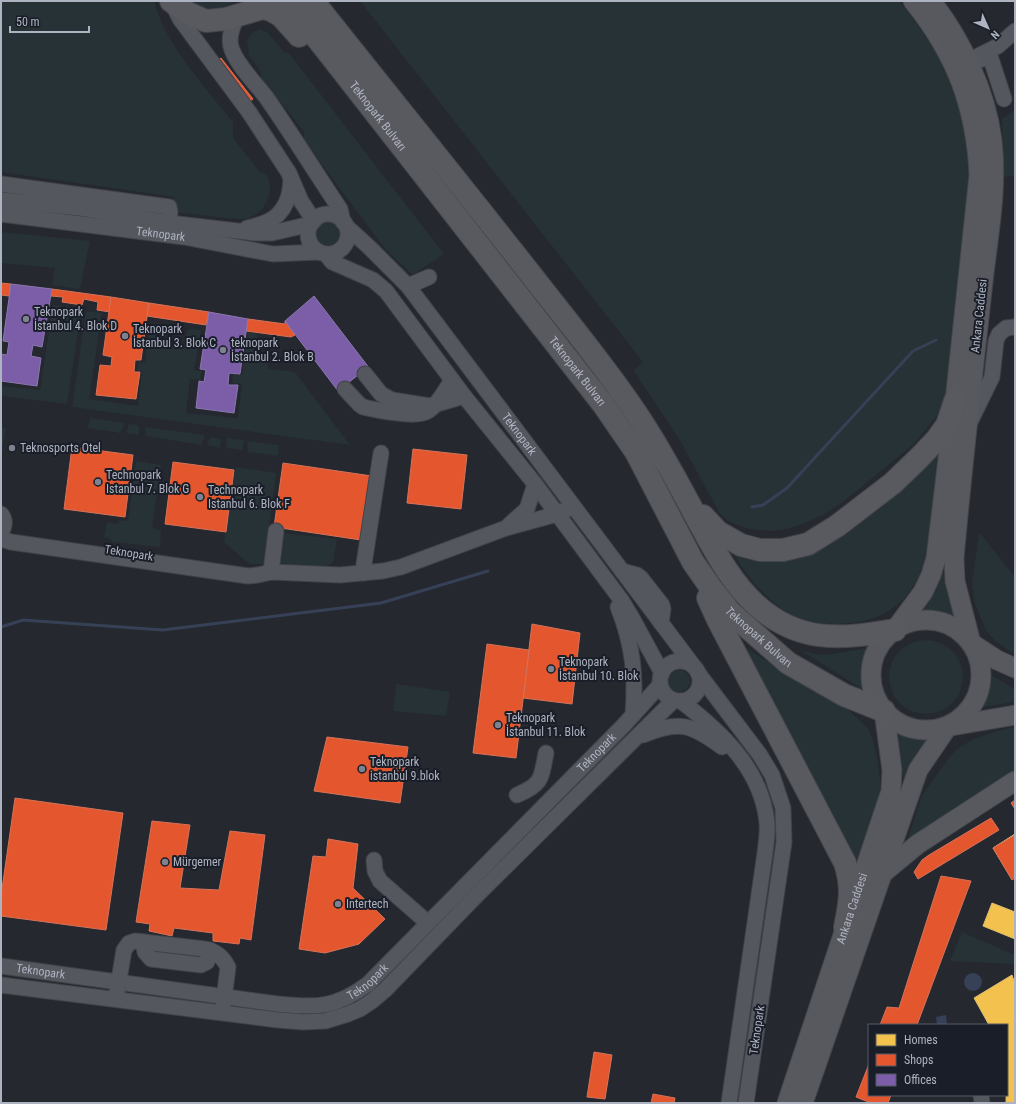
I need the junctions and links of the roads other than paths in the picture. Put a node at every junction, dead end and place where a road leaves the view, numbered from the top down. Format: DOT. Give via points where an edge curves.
graph roads {
  1 [pos="171,1"];
  2 [pos="257,1"];
  3 [pos="288,1"];
  4 [pos="313,1"];
  5 [pos="913,1"];
  6 [pos="931,1"];
  7 [pos="240,15"];
  8 [pos="1015,31"];
  9 [pos="968,62"];
  10 [pos="1004,99"];
  11 [pos="289,173"];
  12 [pos="1,184"];
  13 [pos="1,200"];
  14 [pos="1,214"];
  15 [pos="169,222"];
  16 [pos="312,222"];
  17 [pos="345,224"];
  18 [pos="237,231"];
  19 [pos="469,232"];
  20 [pos="323,253"];
  21 [pos="429,277"];
  22 [pos="408,286"];
  23 [pos="1015,327"];
  24 [pos="365,374"];
  25 [pos="452,380"];
  26 [pos="345,389"];
  27 [pos="464,396"];
  28 [pos="955,401"];
  29 [pos="435,405"];
  30 [pos="966,430"];
  31 [pos="381,453"];
  32 [pos="535,484"];
  33 [pos="687,499"];
  34 [pos="572,506"];
  35 [pos="1,514"];
  36 [pos="557,514"];
  37 [pos="506,528"];
  38 [pos="276,531"];
  39 [pos="1,534"];
  40 [pos="693,562"];
  41 [pos="364,573"];
  42 [pos="265,574"];
  43 [pos="610,586"];
  44 [pos="895,630"];
  45 [pos="971,643"];
  46 [pos="1015,668"];
  47 [pos="697,671"];
  48 [pos="661,679"];
  49 [pos="677,701"];
  50 [pos="884,711"];
  51 [pos="633,715"];
  52 [pos="1015,715"];
  53 [pos="948,726"];
  54 [pos="637,737"];
  55 [pos="546,753"];
  56 [pos="745,764"];
  57 [pos="1015,781"];
  58 [pos="517,795"];
  59 [pos="374,860"];
  60 [pos="882,874"];
  61 [pos="428,924"];
  62 [pos="845,927"];
  63 [pos="1,966"];
  64 [pos="119,982"];
  65 [pos="1,985"];
  66 [pos="225,997"];
  67 [pos="116,999"];
  68 [pos="221,1013"];
  69 [pos="729,1103"];
  70 [pos="746,1103"];
  71 [pos="787,1103"];
  72 [pos="803,1103"];
  1 -- 7 [label="highway" via="192,16 206,21"];
  1 -- 11 [label="street" via="180,19 249,112"];
  2 -- 7 [label="street"];
  3 -- 19 [label="highway, Teknopark Bulvarı"];
  4 -- 33 [label="highway, Teknopark Bulvarı" via="617,386 654,441"];
  5 -- 28 [label="main road, Ankara Caddesi" via="941,39 959,76 968,101 979,157 979,189"];
  6 -- 9 [label="main road, Ankara Caddesi" via="942,14"];
  7 -- 17 [label="street, Teknopark" via="231,35 232,50 340,210"];
  7 -- 19 [label="highway" via="263,8 281,16 435,207"];
  8 -- 9 [label="street" via="998,46"];
  9 -- 10 [label="street" via="990,56"];
  9 -- 30 [label="main road, Ankara Caddesi" via="979,86 988,121 992,140 994,182"];
  11 -- 16 [label="street"];
  11 -- 18 [label="street, Teknopark" via="291,181 286,203 278,215 268,222"];
  12 -- 15 [label="street" via="169,207"];
  13 -- 15 [label="street, Teknopark" via="81,208"];
  14 -- 20 [label="street, Teknopark" via="184,238 273,254"];
  15 -- 18 [label="street, Teknopark"];
  16 -- 17 [label="street, Teknopark" via="326,214 333,215"];
  16 -- 18 [label="street, Teknopark" via="272,233"];
  16 -- 20 [label="street, Teknopark" via="308,237 310,243"];
  17 -- 20 [label="street, Teknopark" via="348,234 344,246 339,251"];
  17 -- 22 [label="street, Teknopark"];
  19 -- 40 [label="highway, Teknopark Bulvarı" via="618,424 636,452"];
  20 -- 25 [label="street, Teknopark" via="332,262 373,280 386,291"];
  21 -- 22 [label="street"];
  22 -- 34 [label="street, Teknopark"];
  23 -- 30 [label="street" via="1006,328 999,334 992,377"];
  24 -- 29 [label="street" via="388,399"];
  25 -- 27 [label="street, Teknopark"];
  25 -- 29 [label="street"];
  26 -- 29 [label="street" via="358,404 368,408 412,414 426,412"];
  27 -- 29 [label="street"];
  27 -- 32 [label="street, Teknopark"];
  28 -- 33 [label="highway" via="947,425 919,458 893,483 837,526 808,544 783,550 760,550 741,545 718,532"];
  28 -- 44 [label="main road, Ankara Caddesi" via="936,558 923,592"];
  30 -- 45 [label="main road, Ankara Caddesi" via="954,558 955,581"];
  31 -- 41 [label="street"];
  32 -- 36 [label="street, Teknopark"];
  32 -- 37 [label="street, Teknopark" via="527,509"];
  33 -- 44 [label="highway, Teknopark Bulvarı" via="733,579 755,604 776,619 798,630 823,636 858,636"];
  34 -- 36 [label="street"];
  34 -- 47 [label="street, Teknopark"];
  35 -- 39 [label="street" via="4,521"];
  36 -- 37 [label="street, Teknopark"];
  36 -- 43 [label="street, Teknopark"];
  37 -- 41 [label="street, Teknopark" via="401,566"];
  38 -- 42 [label="street"];
  39 -- 42 [label="street, Teknopark"];
  40 -- 50 [label="highway, Teknopark Bulvarı" via="730,612 788,663 844,695"];
  40 -- 62 [label="highway" via="718,620 845,863 851,901"];
  41 -- 42 [label="street, Teknopark"];
  43 -- 48 [label="street, Teknopark" via="631,616"];
  43 -- 51 [label="street, Teknopark" via="623,618 631,649 635,682"];
  44 -- 45 [label="main road" via="910,622 927,620 944,623 959,631"];
  44 -- 50 [label="main road" via="880,644 872,664 871,684"];
  45 -- 46 [label="main road"];
  45 -- 53 [label="main road" via="981,668 979,690 969,710 957,722"];
  47 -- 48 [label="street, Teknopark" via="687,662 677,662 668,665"];
  47 -- 49 [label="street, Teknopark" via="700,682 697,691 690,698"];
  47 -- 70 [label="street, Teknopark" via="767,765 783,808 784,842"];
  48 -- 49 [label="street, Teknopark" via="665,694"];
  48 -- 51 [label="street, Teknopark"];
  49 -- 54 [label="street, Teknopark"];
  49 -- 56 [label="street, Teknopark" via="697,714 723,738"];
  50 -- 53 [label="main road" via="902,725 916,730"];
  50 -- 62 [label="main road, Ankara Caddesi" via="892,770 891,791"];
  51 -- 61 [label="street, Teknopark"];
  52 -- 53 [label="main road"];
  53 -- 60 [label="main road, Ankara Caddesi" via="918,770"];
  54 -- 56 [label="street, Teknopark" via="672,725 688,728 710,738"];
  54 -- 68 [label="street, Teknopark" via="385,990 360,1008 336,1018 314,1022"];
  55 -- 58 [label="street" via="541,779 532,788"];
  56 -- 69 [label="street, Teknopark" via="762,798 767,835"];
  57 -- 60 [label="main road" via="918,844"];
  59 -- 61 [label="street" via="375,871 380,881"];
  60 -- 72 [label="main road, Ankara Caddesi"];
  61 -- 66 [label="street, Teknopark" via="368,984 339,1002 298,1006"];
  62 -- 71 [label="main road, Ankara Caddesi"];
  63 -- 64 [label="street, Teknopark"];
  64 -- 66 [label="street, Teknopark"];
  64 -- 66 [label="street" via="125,947 132,942 143,942 150,959 201,965 207,962 210,950 223,958 228,967"];
  64 -- 67 [label="street"];
  65 -- 67 [label="street, Teknopark"];
  66 -- 68 [label="street"];
  67 -- 68 [label="street, Teknopark"];
}
